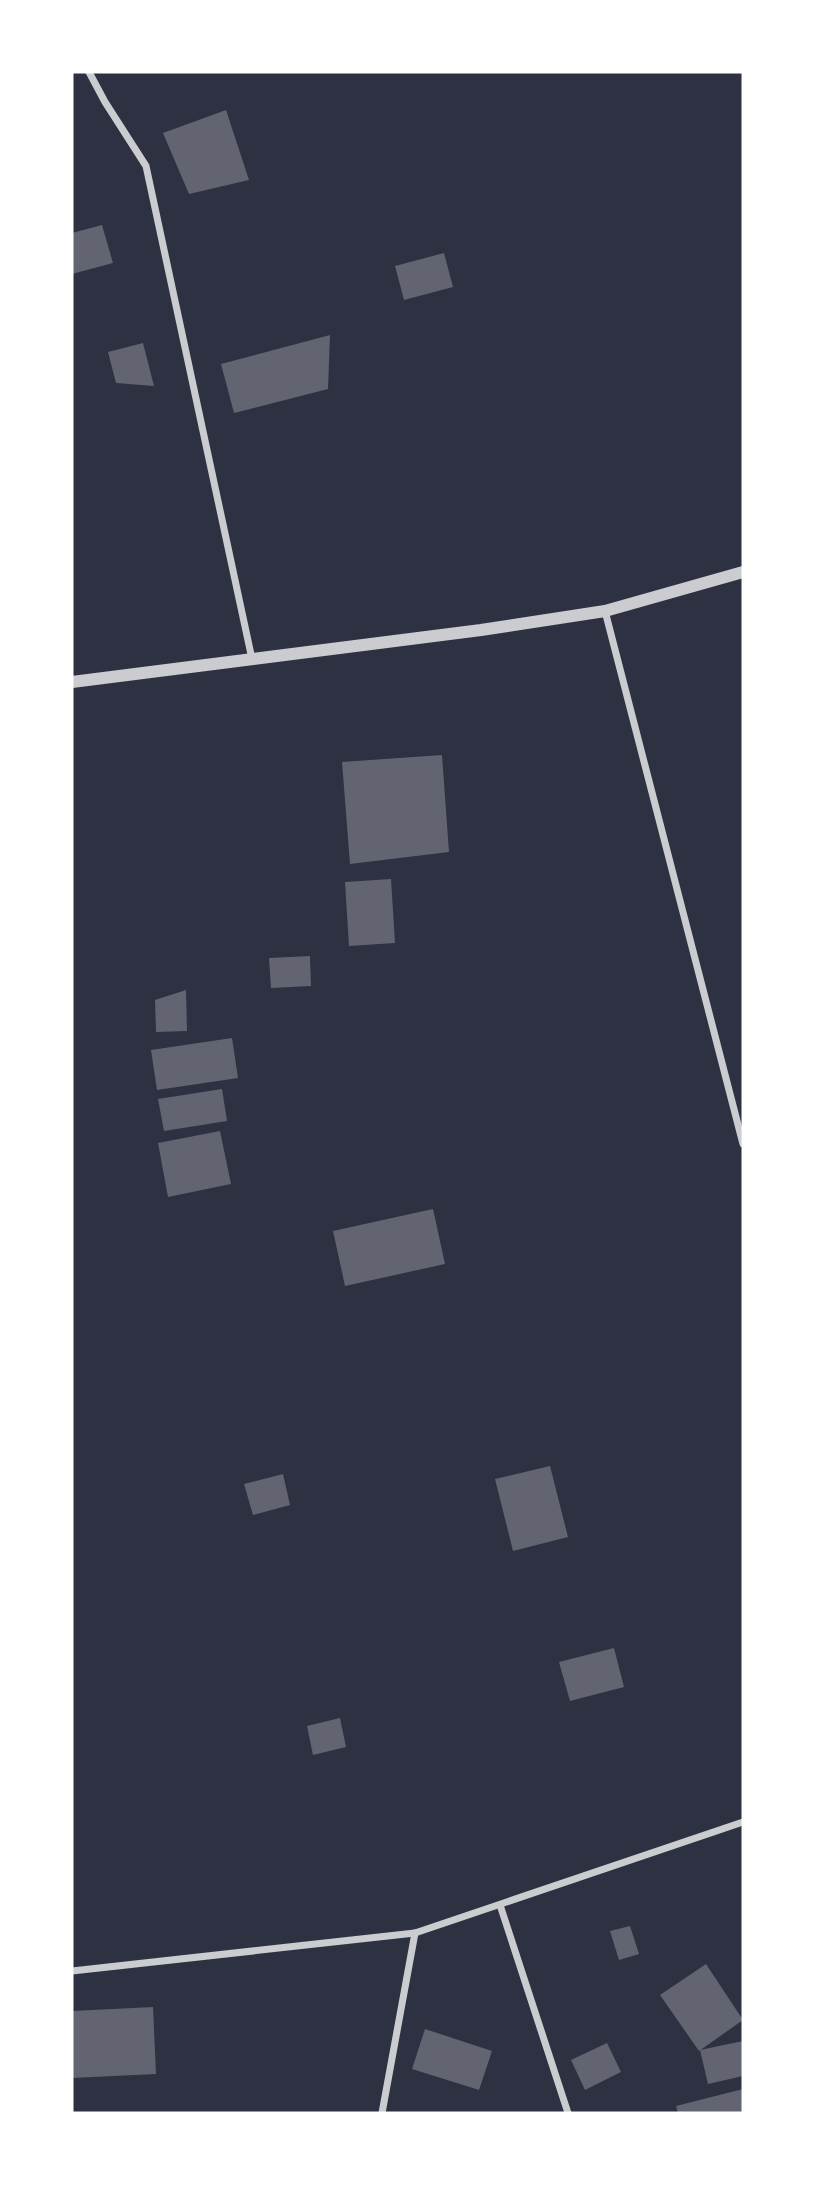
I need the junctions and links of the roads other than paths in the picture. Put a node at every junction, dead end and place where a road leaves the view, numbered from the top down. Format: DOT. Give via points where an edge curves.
graph roads {
  1 [pos="89,72"];
  2 [pos="743,572"];
  3 [pos="605,611"];
  4 [pos="251,659"];
  5 [pos="72,682"];
  6 [pos="743,1144"];
  7 [pos="743,1822"];
  8 [pos="500,1905"];
  9 [pos="415,1933"];
  10 [pos="72,1971"];
  11 [pos="381,2113"];
  12 [pos="568,2113"];
  1 -- 4 [label="street" via="146,166"];
  2 -- 3 [label="street"];
  3 -- 4 [label="street"];
  3 -- 6 [label="street"];
  4 -- 5 [label="street"];
  7 -- 8 [label="street"];
  8 -- 9 [label="street"];
  8 -- 12 [label="street"];
  9 -- 10 [label="street"];
  9 -- 11 [label="street"];
}
